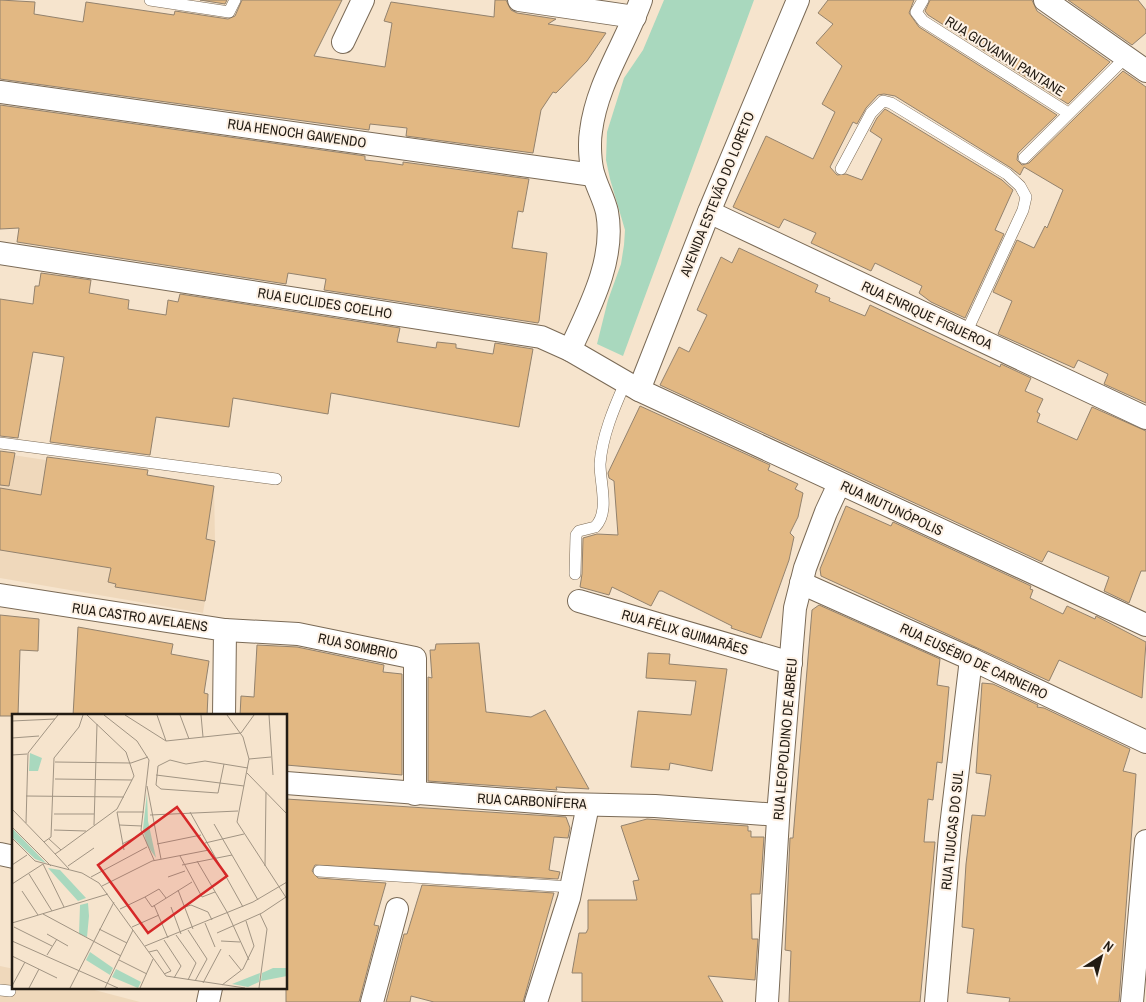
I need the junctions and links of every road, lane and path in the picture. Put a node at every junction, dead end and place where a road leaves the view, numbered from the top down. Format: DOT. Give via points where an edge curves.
graph roads {
  1 [pos="150,0"];
  2 [pos="236,0"];
  3 [pos="363,0"];
  4 [pos="519,0"];
  5 [pos="798,0"];
  6 [pos="923,0"];
  7 [pos="1045,0"];
  8 [pos="638,8"];
  9 [pos="343,42"];
  10 [pos="1126,57"];
  11 [pos="1146,71"];
  12 [pos="0,92"];
  13 [pos="1068,113"];
  14 [pos="1024,158"];
  15 [pos="841,168"];
  16 [pos="593,175"];
  17 [pos="709,212"];
  18 [pos="0,253"];
  19 [pos="966,333"];
  20 [pos="570,350"];
  21 [pos="632,386"];
  22 [pos="1146,418"];
  23 [pos="0,443"];
  24 [pos="276,479"];
  25 [pos="840,484"];
  26 [pos="575,574"];
  27 [pos="801,583"];
  28 [pos="0,596"];
  29 [pos="579,601"];
  30 [pos="1146,624"];
  31 [pos="225,630"];
  32 [pos="971,659"];
  33 [pos="791,664"];
  34 [pos="224,714"];
  35 [pos="1146,742"];
  36 [pos="288,783"];
  37 [pos="415,794"];
  38 [pos="588,805"];
  39 [pos="778,815"];
  40 [pos="1146,841"];
  41 [pos="319,871"];
  42 [pos="571,887"];
  43 [pos="397,909"];
  44 [pos="372,1002"];
  45 [pos="536,1002"];
  46 [pos="768,1002"];
  47 [pos="936,1002"];
  48 [pos="1132,1002"];
  1 -- 2 [label="lane" via="230,12"];
  3 -- 9 [label="street"];
  4 -- 8 [label="street"];
  5 -- 17 [label="street, AVENIDA ESTEVÃO DO LORETO"];
  6 -- 13 [label="lane, RUA GIOVANNI PANTANE" via="916,12 923,21"];
  7 -- 10 [label="street"];
  8 -- 16 [label="street" via="598,97 591,133"];
  10 -- 11 [label="street"];
  10 -- 13 [label="lane"];
  12 -- 16 [label="street, RUA HENOCH GAWENDO"];
  13 -- 14 [label="lane"];
  15 -- 19 [label="lane" via="871,113 883,101 1007,174 1020,186 1026,197 1023,210"];
  16 -- 20 [label="street" via="608,214 608,243 602,274"];
  17 -- 19 [label="street, RUA ENRIQUE FIGUEROA"];
  17 -- 21 [label="street, AVENIDA ESTEVÃO DO LORETO"];
  18 -- 20 [label="street, RUA EUCLIDES COELHO" via="540,337"];
  19 -- 22 [label="street, RUA ENRIQUE FIGUEROA"];
  20 -- 21 [label="street, RUA EUCLIDES COELHO"];
  21 -- 25 [label="street, RUA MUTUNÓPOLIS"];
  21 -- 26 [label="lane" via="611,417 600,464 602,515 595,527 579,531 576,535"];
  23 -- 24 [label="lane"];
  25 -- 27 [label="street, RUA LEOPOLDINO DE ABREU" via="826,512"];
  25 -- 30 [label="street, RUA MUTUNÓPOLIS"];
  27 -- 32 [label="street, RUA EUSÉBIO DE CARNEIRO"];
  27 -- 33 [label="street, RUA LEOPOLDINO DE ABREU" via="795,608"];
  28 -- 31 [label="street, RUA CASTRO AVELAENS"];
  29 -- 33 [label="street, RUA FÉLIX GUIMARÃES"];
  31 -- 34 [label="street, RUA CASTRO AVELAENS"];
  31 -- 37 [label="street, RUA SOMBRIO" via="298,634 415,658"];
  32 -- 35 [label="street, RUA EUSÉBIO DE CARNEIRO"];
  32 -- 47 [label="street, RUA TIJUCAS DO SUL" via="950,835"];
  33 -- 39 [label="street, RUA LEOPOLDINO DE ABREU"];
  36 -- 37 [label="street, RUA CARBONÍFERA"];
  37 -- 38 [label="street, RUA CARBONÍFERA"];
  38 -- 39 [label="street, RUA CARBONÍFERA" via="655,806"];
  38 -- 42 [label="street"];
  39 -- 46 [label="street, RUA LEOPOLDINO DE ABREU"];
  40 -- 48 [label="street"];
  41 -- 42 [label="lane"];
  42 -- 45 [label="street"];
  43 -- 44 [label="street"];
}
